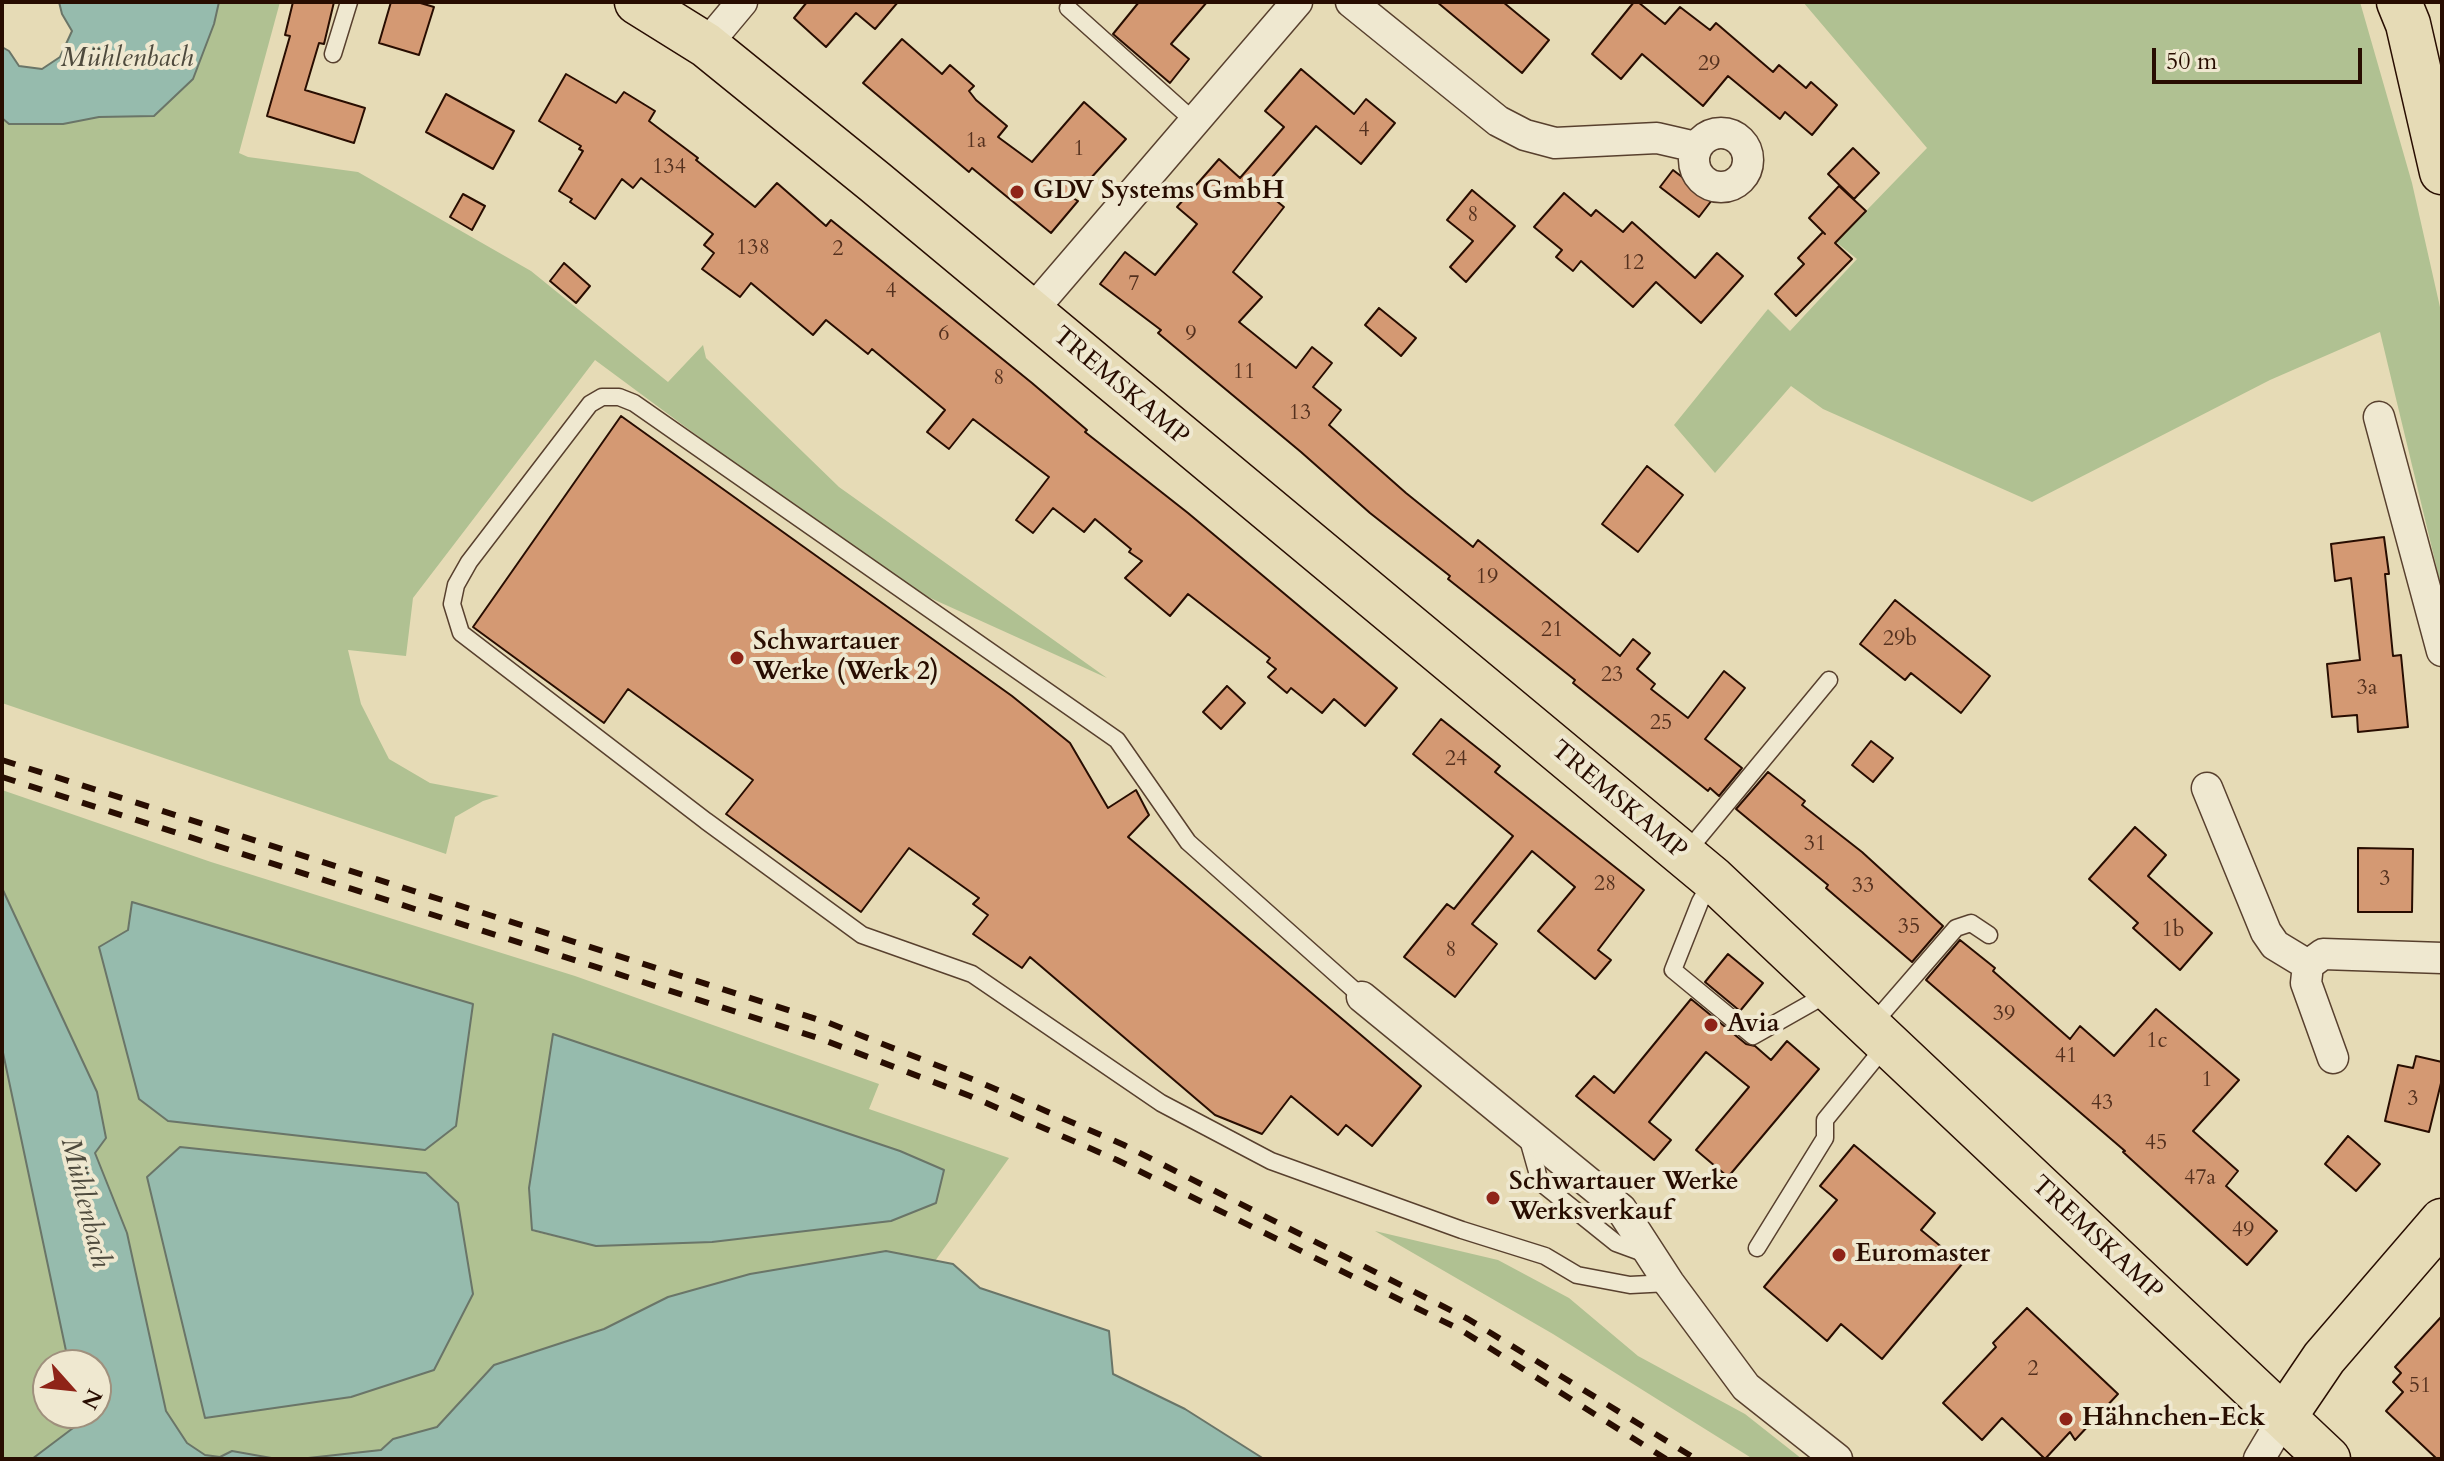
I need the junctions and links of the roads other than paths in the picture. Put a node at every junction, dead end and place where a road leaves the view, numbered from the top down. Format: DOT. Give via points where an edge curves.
graph roads {
  1 [pos="349,2"];
  2 [pos="637,2"];
  3 [pos="742,2"];
  4 [pos="1297,2"];
  5 [pos="1351,2"];
  6 [pos="2399,2"];
  7 [pos="1068,8"];
  8 [pos="706,45"];
  9 [pos="333,54"];
  10 [pos="1195,122"];
  11 [pos="1696,147"];
  12 [pos="2442,172"];
  13 [pos="1031,312"];
  14 [pos="2379,417"];
  15 [pos="2442,651"];
  16 [pos="1829,680"];
  17 [pos="2207,788"];
  18 [pos="1698,868"];
  19 [pos="1989,935"];
  20 [pos="2442,958"];
  21 [pos="2308,965"];
  22 [pos="1832,991"];
  23 [pos="1360,995"];
  24 [pos="1878,1036"];
  25 [pos="2333,1058"];
  26 [pos="2442,1221"];
  27 [pos="1757,1248"];
  28 [pos="1669,1283"];
  29 [pos="2284,1417"];
  30 [pos="1837,1459"];
  31 [pos="2259,1459"];
  32 [pos="2328,1459"];
  1 -- 9 [label="lane"];
  2 -- 8 [label="main road, TREMSKAMP"];
  3 -- 8 [label="street"];
  4 -- 10 [label="street"];
  5 -- 11 [label="street" via="1498,121 1525,135 1555,143 1657,138"];
  6 -- 12 [label="main road"];
  7 -- 10 [label="lane"];
  8 -- 13 [label="main road, TREMSKAMP"];
  10 -- 13 [label="street"];
  13 -- 18 [label="main road, TREMSKAMP"];
  14 -- 15 [label="street"];
  16 -- 18 [label="lane"];
  17 -- 21 [label="street" via="2266,932 2275,945"];
  18 -- 22 [label="main road, TREMSKAMP"];
  18 -- 22 [label="lane" via="1700,902 1673,970 1753,1036"];
  19 -- 24 [label="lane" via="1971,923 1956,928"];
  20 -- 21 [label="street" via="2323,954"];
  21 -- 25 [label="street" via="2306,983"];
  22 -- 24 [label="main road, TREMSKAMP"];
  23 -- 28 [label="street" via="1621,1209"];
  23 -- 28 [label="lane" via="1188,842 1117,740 634,403 602,397 590,404 456,585 452,604 461,633 862,935 972,974 1161,1103 1271,1161 1545,1256 1577,1275 1630,1285"];
  24 -- 27 [label="lane" via="1825,1120 1825,1138"];
  24 -- 29 [label="main road, TREMSKAMP"];
  26 -- 29 [label="main road" via="2324,1358"];
  28 -- 30 [label="street" via="1746,1387"];
  29 -- 31 [label="street"];
  29 -- 32 [label="main road, TREMSKAMP"];
}
